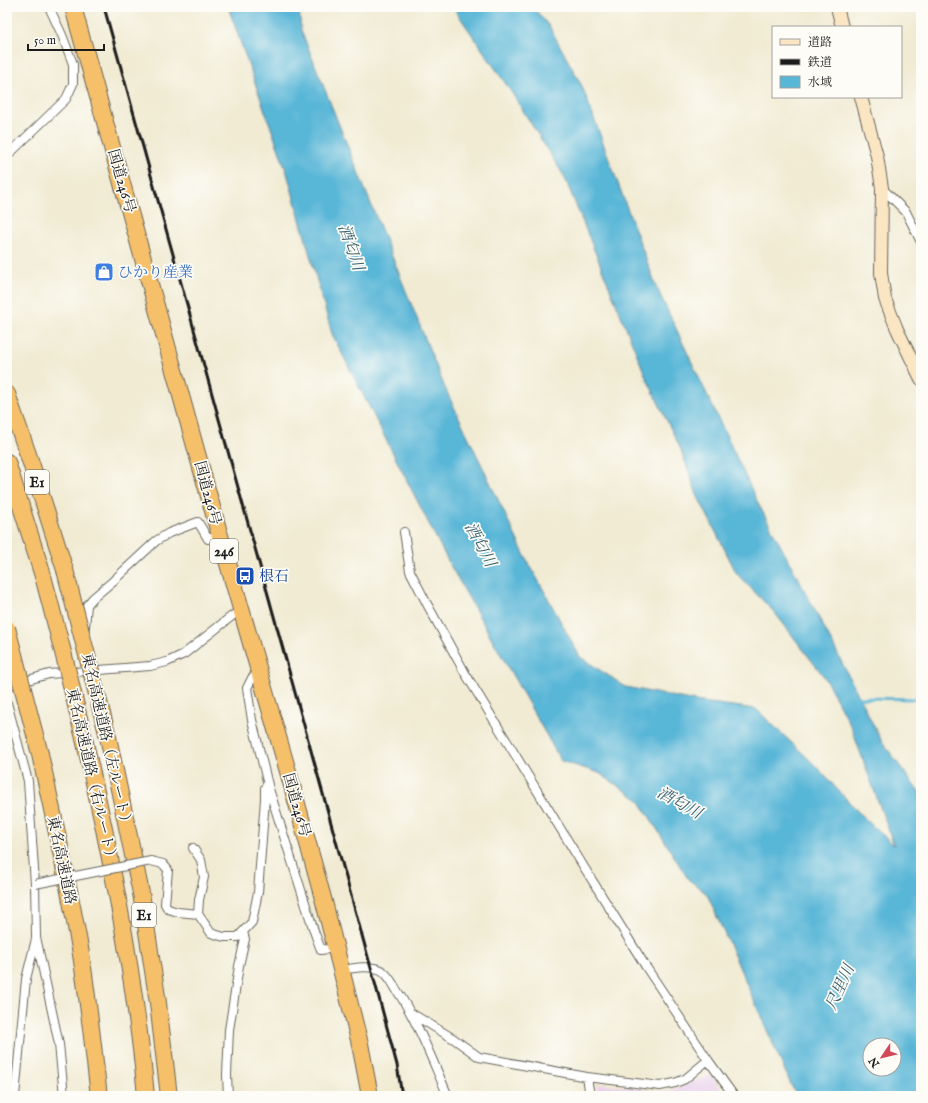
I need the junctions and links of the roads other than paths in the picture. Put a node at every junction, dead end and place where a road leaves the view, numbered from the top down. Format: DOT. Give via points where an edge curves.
graph roads {
  1 [pos="48,7"];
  2 [pos="74,7"];
  3 [pos="837,7"];
  4 [pos="842,26"];
  5 [pos="861,98"];
  6 [pos="7,156"];
  7 [pos="882,188"];
  8 [pos="921,242"];
  9 [pos="921,379"];
  10 [pos="7,394"];
  11 [pos="7,462"];
  12 [pos="404,532"];
  13 [pos="220,536"];
  14 [pos="241,610"];
  15 [pos="7,628"];
  16 [pos="79,672"];
  17 [pos="260,675"];
  18 [pos="7,686"];
  19 [pos="7,704"];
  20 [pos="268,784"];
  21 [pos="193,848"];
  22 [pos="35,884"];
  23 [pos="198,914"];
  24 [pos="243,932"];
  25 [pos="36,937"];
  26 [pos="336,948"];
  27 [pos="342,970"];
  28 [pos="411,1013"];
  29 [pos="708,1060"];
  30 [pos="587,1077"];
  31 [pos="16,1096"];
  32 [pos="64,1096"];
  33 [pos="99,1096"];
  34 [pos="146,1096"];
  35 [pos="169,1096"];
  36 [pos="228,1096"];
  37 [pos="370,1096"];
  38 [pos="448,1096"];
  39 [pos="590,1096"];
  40 [pos="734,1096"];
  1 -- 6 [label="street" via="73,64 74,84 66,99"];
  2 -- 13 [label="highway, 国道246号 / 246"];
  3 -- 4 [label="street"];
  5 -- 7 [label="street" via="877,156"];
  7 -- 8 [label="street" via="906,212"];
  7 -- 9 [label="street" via="881,273 885,299"];
  10 -- 35 [label="highway, 東名高速道路（左ルート） / E1, bridge" via="65,570 108,737 141,893"];
  11 -- 34 [label="highway, 東名高速道路（右ルート） / E1, bridge" via="43,576 101,812 136,1008"];
  12 -- 29 [label="street" via="410,571 465,673 638,954"];
  13 -- 14 [label="highway, 国道246号 / 246"];
  13 -- 16 [label="street" via="208,539 198,522 169,533 156,541 93,598 87,605"];
  14 -- 16 [label="street" via="184,654 167,662 150,666"];
  14 -- 17 [label="highway, 国道246号 / 246"];
  15 -- 33 [label="highway, 東名高速道路, bridge" via="40,754 65,868 80,950"];
  16 -- 18 [label="street" via="49,674"];
  17 -- 20 [label="street" via="252,678 247,688"];
  17 -- 26 [label="highway, 国道246号 / 246"];
  19 -- 22 [label="street" via="28,781"];
  20 -- 24 [label="street" via="265,788 258,892 252,922"];
  20 -- 26 [label="street" via="321,950"];
  21 -- 23 [label="street" via="201,860 204,877"];
  22 -- 23 [label="street, bridge" via="151,861 163,864 168,870 165,904 168,909"];
  22 -- 25 [label="street"];
  23 -- 24 [label="street" via="211,933 224,937 238,937"];
  24 -- 36 [label="street" via="245,939 229,1030"];
  25 -- 31 [label="street" via="26,979"];
  25 -- 32 [label="street" via="59,1044"];
  26 -- 27 [label="highway, 国道246号 / 246"];
  27 -- 28 [label="street" via="371,968 385,972"];
  27 -- 37 [label="highway, 国道246号 / 246"];
  28 -- 30 [label="street" via="480,1057"];
  28 -- 38 [label="street"];
  29 -- 30 [label="street" via="685,1079 660,1086"];
  29 -- 40 [label="street"];
  30 -- 39 [label="street"];
}
